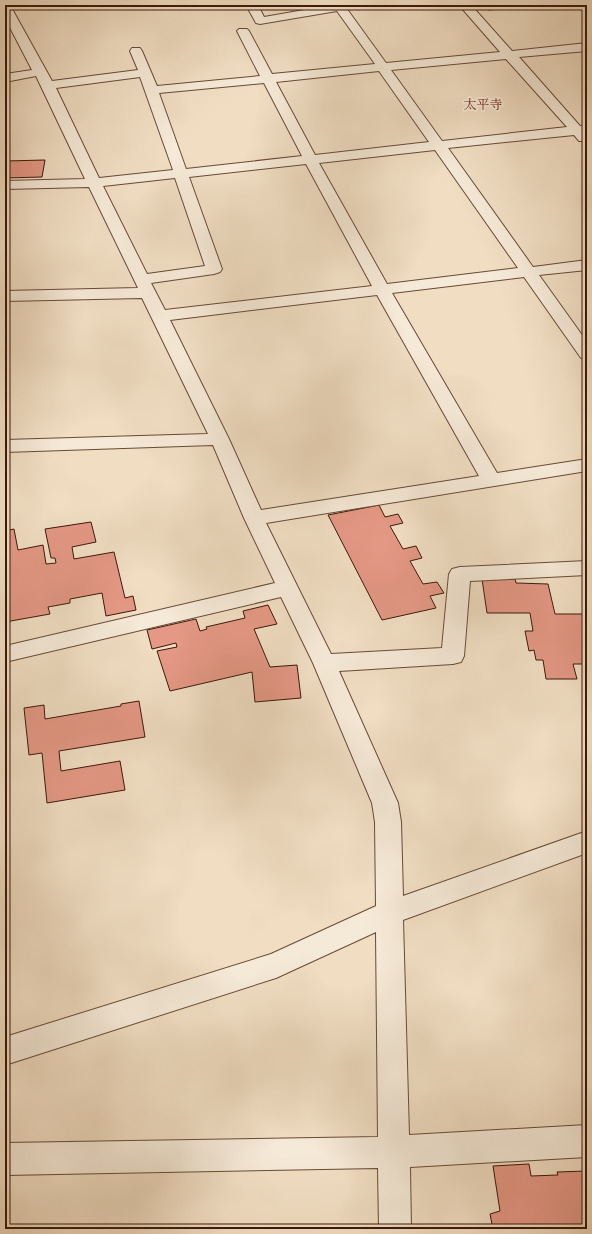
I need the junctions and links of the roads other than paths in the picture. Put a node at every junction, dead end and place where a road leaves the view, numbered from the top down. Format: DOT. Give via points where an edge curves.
graph roads {
  1 [pos="252,5"];
  2 [pos="465,5"];
  3 [pos="346,6"];
  4 [pos="5,7"];
  5 [pos="243,31"];
  6 [pos="12,35"];
  7 [pos="587,47"];
  8 [pos="136,51"];
  9 [pos="510,55"];
  10 [pos="382,67"];
  11 [pos="144,73"];
  12 [pos="5,78"];
  13 [pos="44,78"];
  14 [pos="268,78"];
  15 [pos="152,90"];
  16 [pos="582,129"];
  17 [pos="587,142"];
  18 [pos="438,145"];
  19 [pos="310,159"];
  20 [pos="181,173"];
  21 [pos="94,183"];
  22 [pos="5,185"];
  23 [pos="587,265"];
  24 [pos="528,272"];
  25 [pos="145,287"];
  26 [pos="382,289"];
  27 [pos="5,296"];
  28 [pos="159,316"];
  29 [pos="587,354"];
  30 [pos="220,440"];
  31 [pos="5,446"];
  32 [pos="587,465"];
  33 [pos="491,480"];
  34 [pos="254,518"];
  35 [pos="587,568"];
  36 [pos="287,588"];
  37 [pos="5,654"];
  38 [pos="324,663"];
  39 [pos="587,842"];
  40 [pos="389,913"];
  41 [pos="5,1051"];
  42 [pos="587,1141"];
  43 [pos="393,1152"];
  44 [pos="5,1160"];
  45 [pos="395,1229"];
  1 -- 3 [label="street" via="260,21"];
  2 -- 9 [label="street"];
  3 -- 10 [label="street"];
  4 -- 6 [label="street"];
  5 -- 14 [label="street"];
  6 -- 13 [label="street"];
  7 -- 9 [label="street"];
  8 -- 11 [label="street"];
  9 -- 10 [label="street"];
  9 -- 16 [label="street"];
  10 -- 14 [label="street"];
  10 -- 18 [label="street"];
  11 -- 13 [label="street"];
  11 -- 15 [label="street"];
  12 -- 13 [label="street"];
  13 -- 21 [label="street"];
  14 -- 15 [label="street"];
  14 -- 19 [label="street"];
  15 -- 20 [label="street"];
  16 -- 17 [label="street"];
  16 -- 18 [label="street"];
  18 -- 19 [label="street"];
  18 -- 24 [label="street"];
  19 -- 20 [label="street"];
  19 -- 26 [label="street"];
  20 -- 21 [label="street"];
  20 -- 25 [label="street" via="214,269"];
  21 -- 22 [label="street"];
  21 -- 25 [label="street"];
  23 -- 24 [label="street"];
  24 -- 26 [label="street"];
  24 -- 29 [label="street"];
  25 -- 27 [label="street"];
  25 -- 28 [label="street"];
  26 -- 28 [label="street"];
  26 -- 33 [label="street"];
  28 -- 30 [label="street"];
  30 -- 31 [label="street"];
  30 -- 34 [label="street"];
  32 -- 33 [label="street"];
  33 -- 34 [label="street"];
  34 -- 36 [label="street"];
  35 -- 38 [label="street" via="460,574 453,656"];
  36 -- 37 [label="street"];
  36 -- 38 [label="street"];
  38 -- 40 [label="street" via="385,803 388,822"];
  39 -- 40 [label="street"];
  40 -- 41 [label="street" via="276,965"];
  40 -- 43 [label="street"];
  42 -- 43 [label="street"];
  43 -- 44 [label="street"];
  43 -- 45 [label="street"];
}
